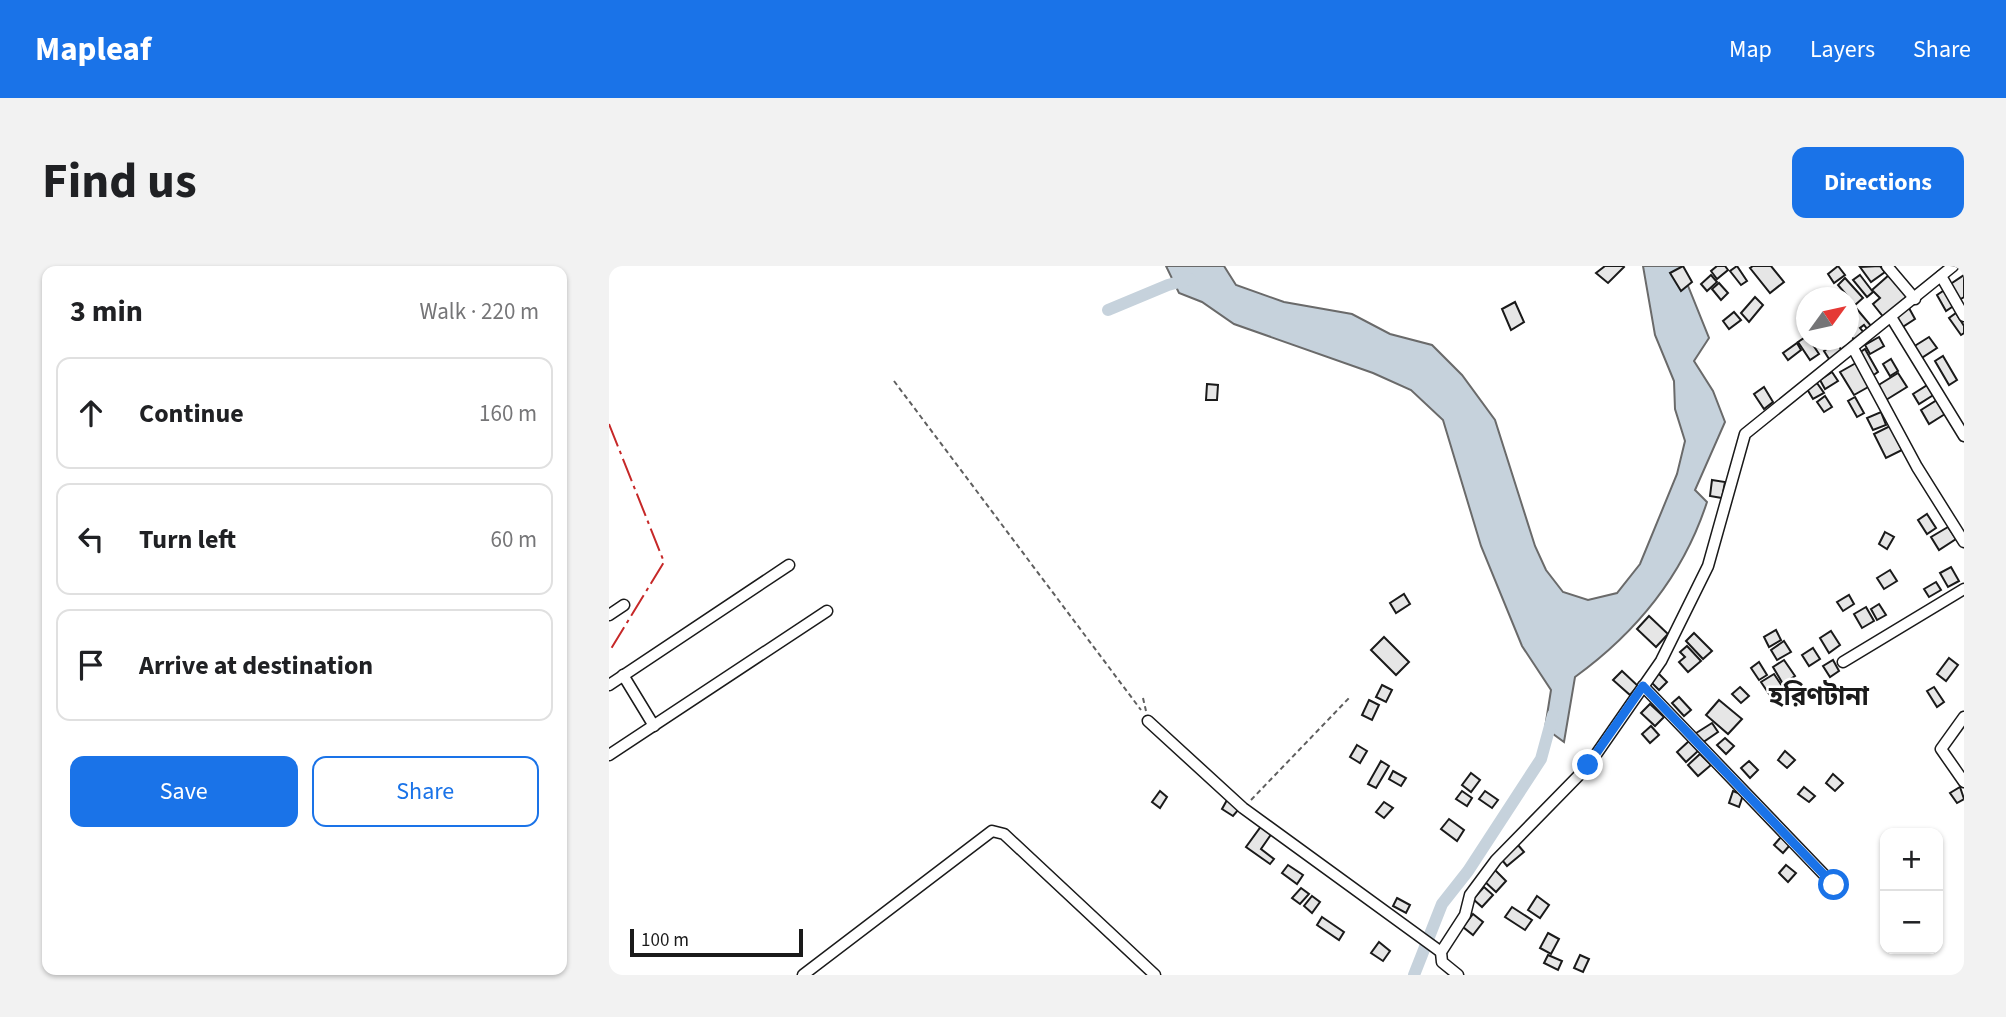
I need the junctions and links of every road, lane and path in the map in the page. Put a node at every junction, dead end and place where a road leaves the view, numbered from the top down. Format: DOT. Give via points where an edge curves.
graph roads {
  1 [pos="1887,266"];
  2 [pos="1953,266"];
  3 [pos="1941,276"];
  4 [pos="1915,299"];
  5 [pos="1964,316"];
  6 [pos="1891,317"];
  7 [pos="1859,343"];
  8 [pos="1850,350"];
  9 [pos="1854,350"];
  10 [pos="894,381"];
  11 [pos="1964,436"];
  12 [pos="1964,542"];
  13 [pos="789,565"];
  14 [pos="1964,589"];
  15 [pos="624,605"];
  16 [pos="827,611"];
  17 [pos="609,615"];
  18 [pos="1843,662"];
  19 [pos="623,675"];
  20 [pos="609,684"];
  21 [pos="1643,686"];
  22 [pos="1143,698"];
  23 [pos="1349,698"];
  24 [pos="1964,717"];
  25 [pos="1148,721"];
  26 [pos="654,726"];
  27 [pos="609,755"];
  28 [pos="1964,782"];
  29 [pos="1243,808"];
  30 [pos="1834,885"];
  31 [pos="1441,952"];
  32 [pos="803,975"];
  33 [pos="1155,975"];
  34 [pos="1458,975"];
  1 -- 4 [label="street"];
  2 -- 3 [label="street"];
  3 -- 4 [label="street"];
  3 -- 5 [label="street"];
  4 -- 6 [label="street"];
  6 -- 7 [label="street"];
  6 -- 11 [label="street"];
  8 -- 21 [label="street" via="1745,434 1708,566 1661,661"];
  9 -- 12 [label="street" via="1917,467"];
  10 -- 25 [label="path"];
  13 -- 19 [label="street"];
  14 -- 18 [label="street"];
  15 -- 17 [label="street"];
  16 -- 26 [label="street"];
  19 -- 20 [label="street"];
  19 -- 26 [label="street"];
  21 -- 30 [label="street"];
  21 -- 31 [label="street" via="1588,765 1496,860 1470,895 1465,915"];
  22 -- 25 [label="path"];
  23 -- 29 [label="path"];
  24 -- 28 [label="street" via="1941,749"];
  25 -- 29 [label="street"];
  26 -- 27 [label="street"];
  29 -- 31 [label="street"];
  31 -- 34 [label="street" via="1442,962"];
  32 -- 33 [label="street" via="992,831 1004,834"];
}
